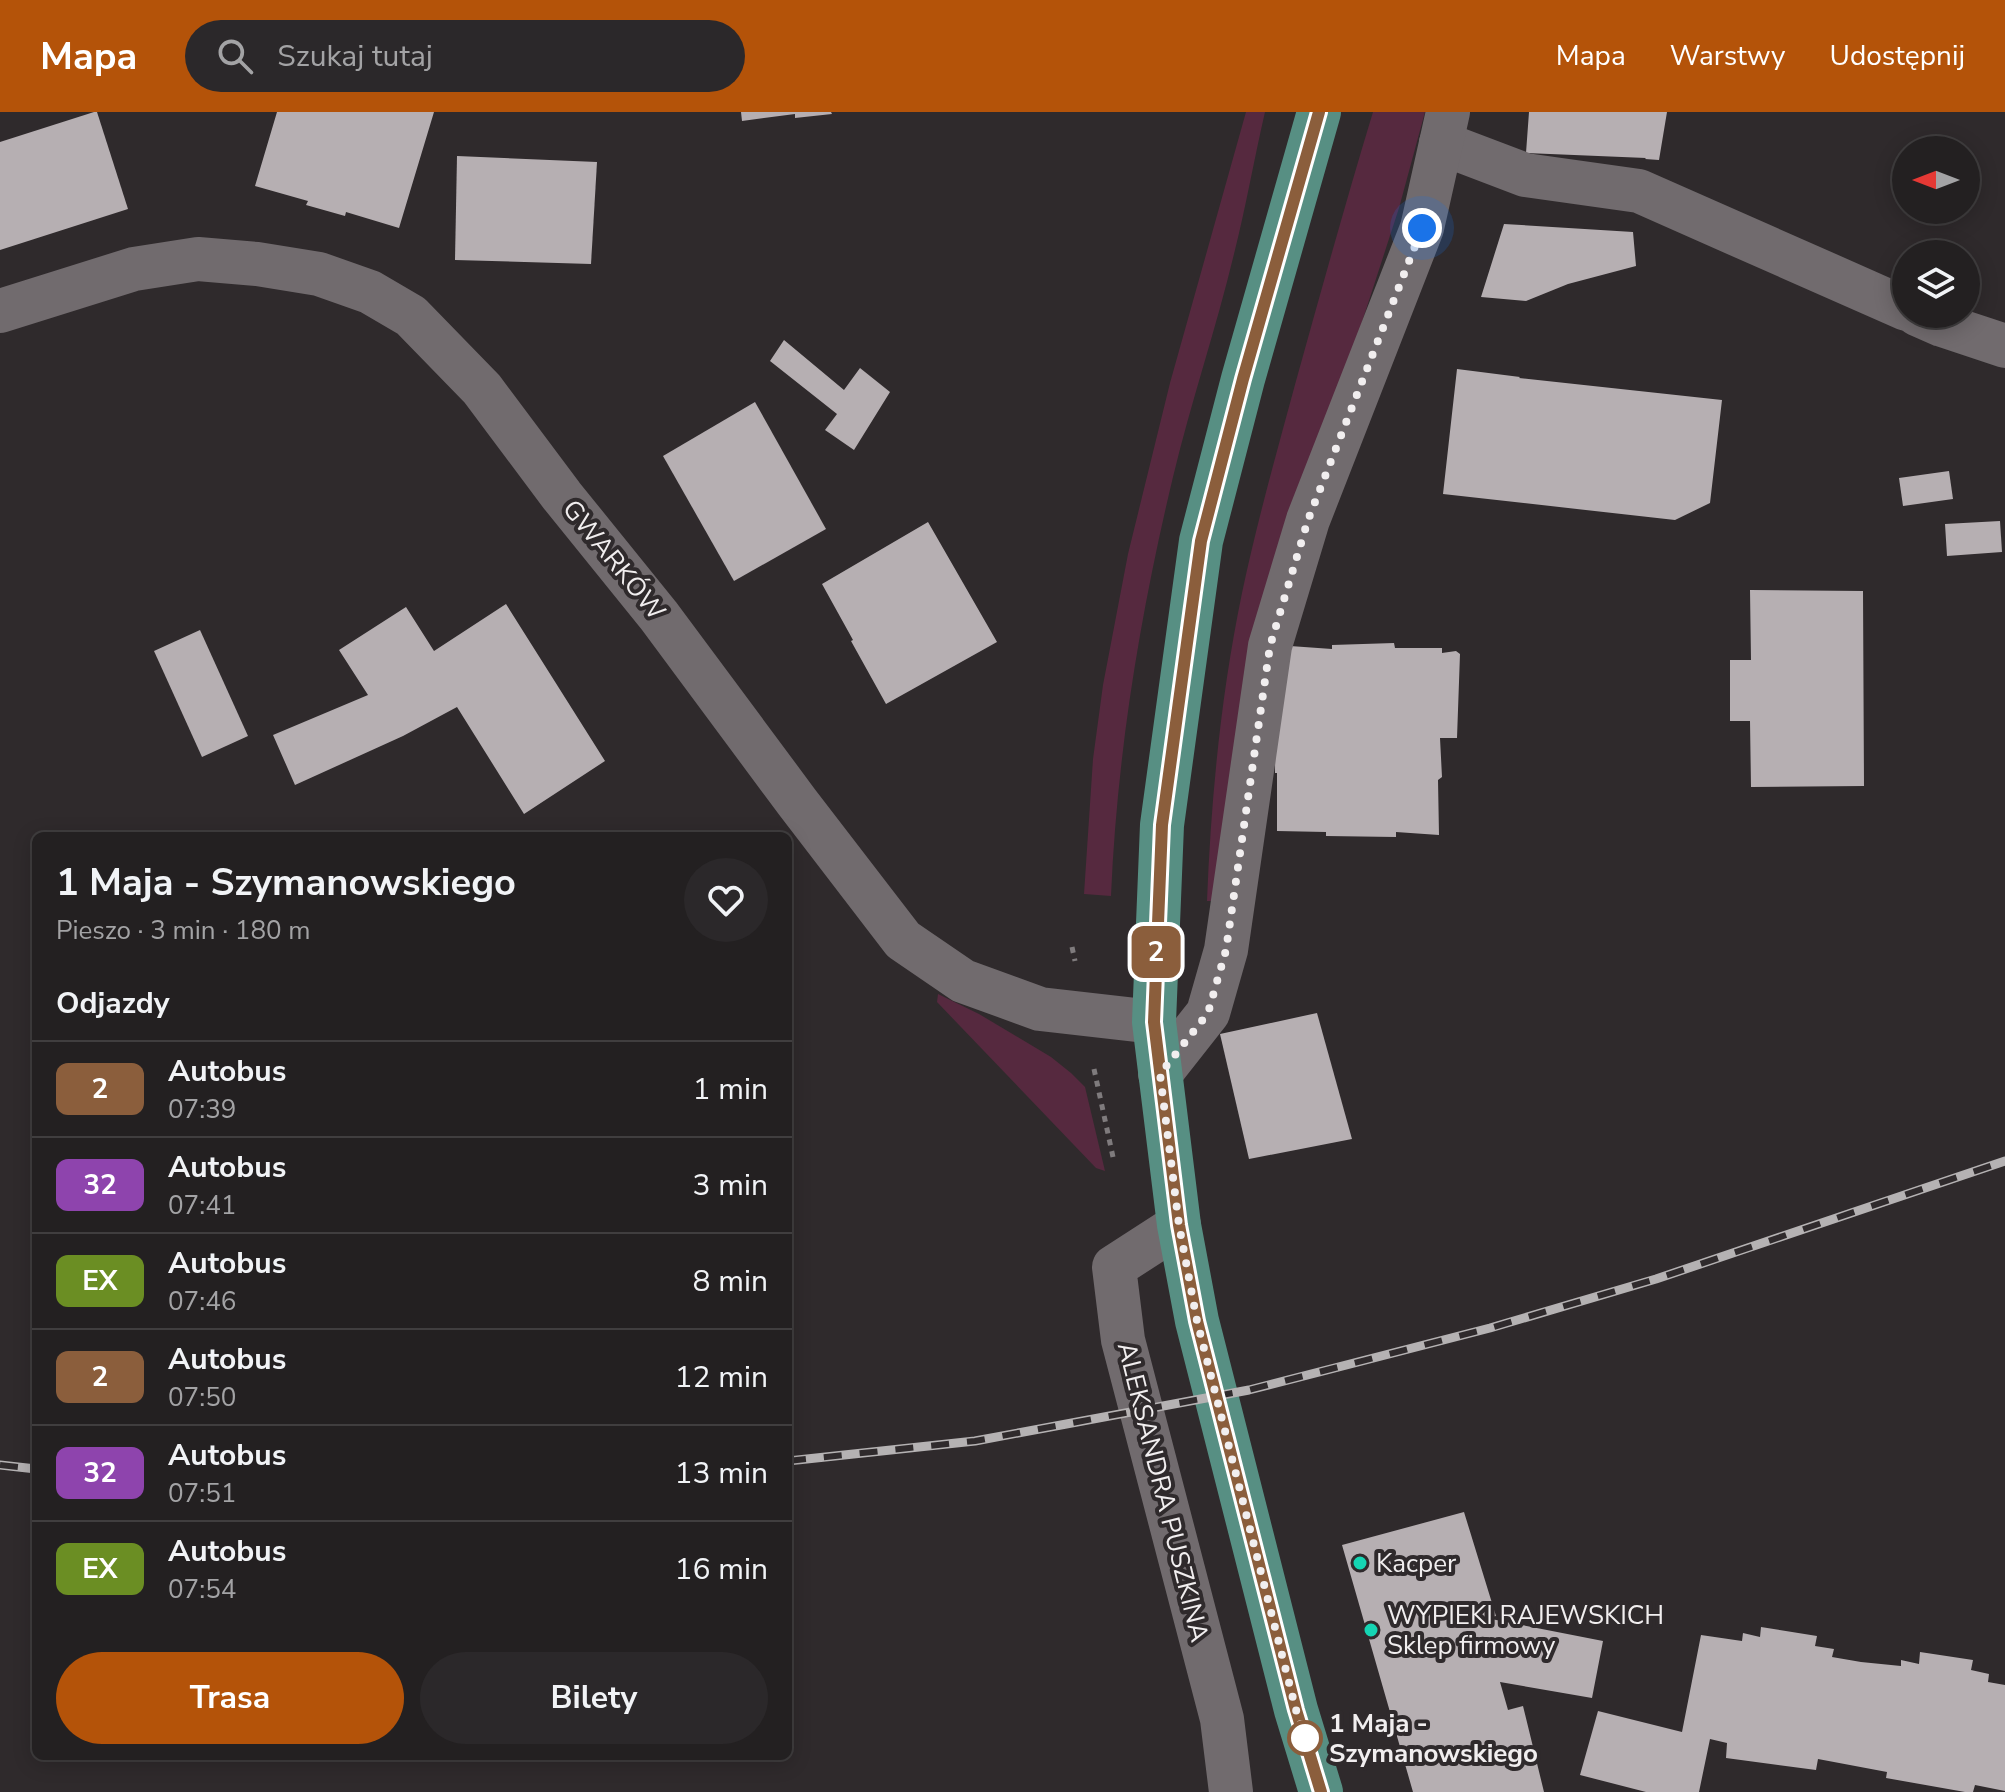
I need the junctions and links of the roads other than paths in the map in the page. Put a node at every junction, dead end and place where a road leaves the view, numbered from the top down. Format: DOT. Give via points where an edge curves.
graph roads {
  1 [pos="1319,112"];
  2 [pos="1444,128"];
  3 [pos="1892,303"];
  4 [pos="0,311"];
  5 [pos="1951,328"];
  6 [pos="2005,346"];
  7 [pos="1154,1022"];
  8 [pos="1160,1074"];
  9 [pos="1179,1225"];
  10 [pos="1231,1792"];
  11 [pos="1321,1792"];
  1 -- 7 [label="main road" via="1201,541 1162,825"];
  2 -- 3 [label="street" via="1525,175 1639,191"];
  2 -- 8 [label="street" via="1422,228 1308,520 1270,646 1226,950 1208,1013"];
  4 -- 7 [label="street, GWARKÓW" via="134,269 198,259 319,274 370,292 411,316 482,389 903,940 963,981 1040,1009"];
  5 -- 6 [label="street"];
  7 -- 8 [label="main road"];
  8 -- 9 [label="main road"];
  9 -- 10 [label="street, ALEKSANDRA PUSZKINA" via="1114,1267 1123,1340 1222,1719"];
  9 -- 11 [label="main road" via="1197,1321"];
}
